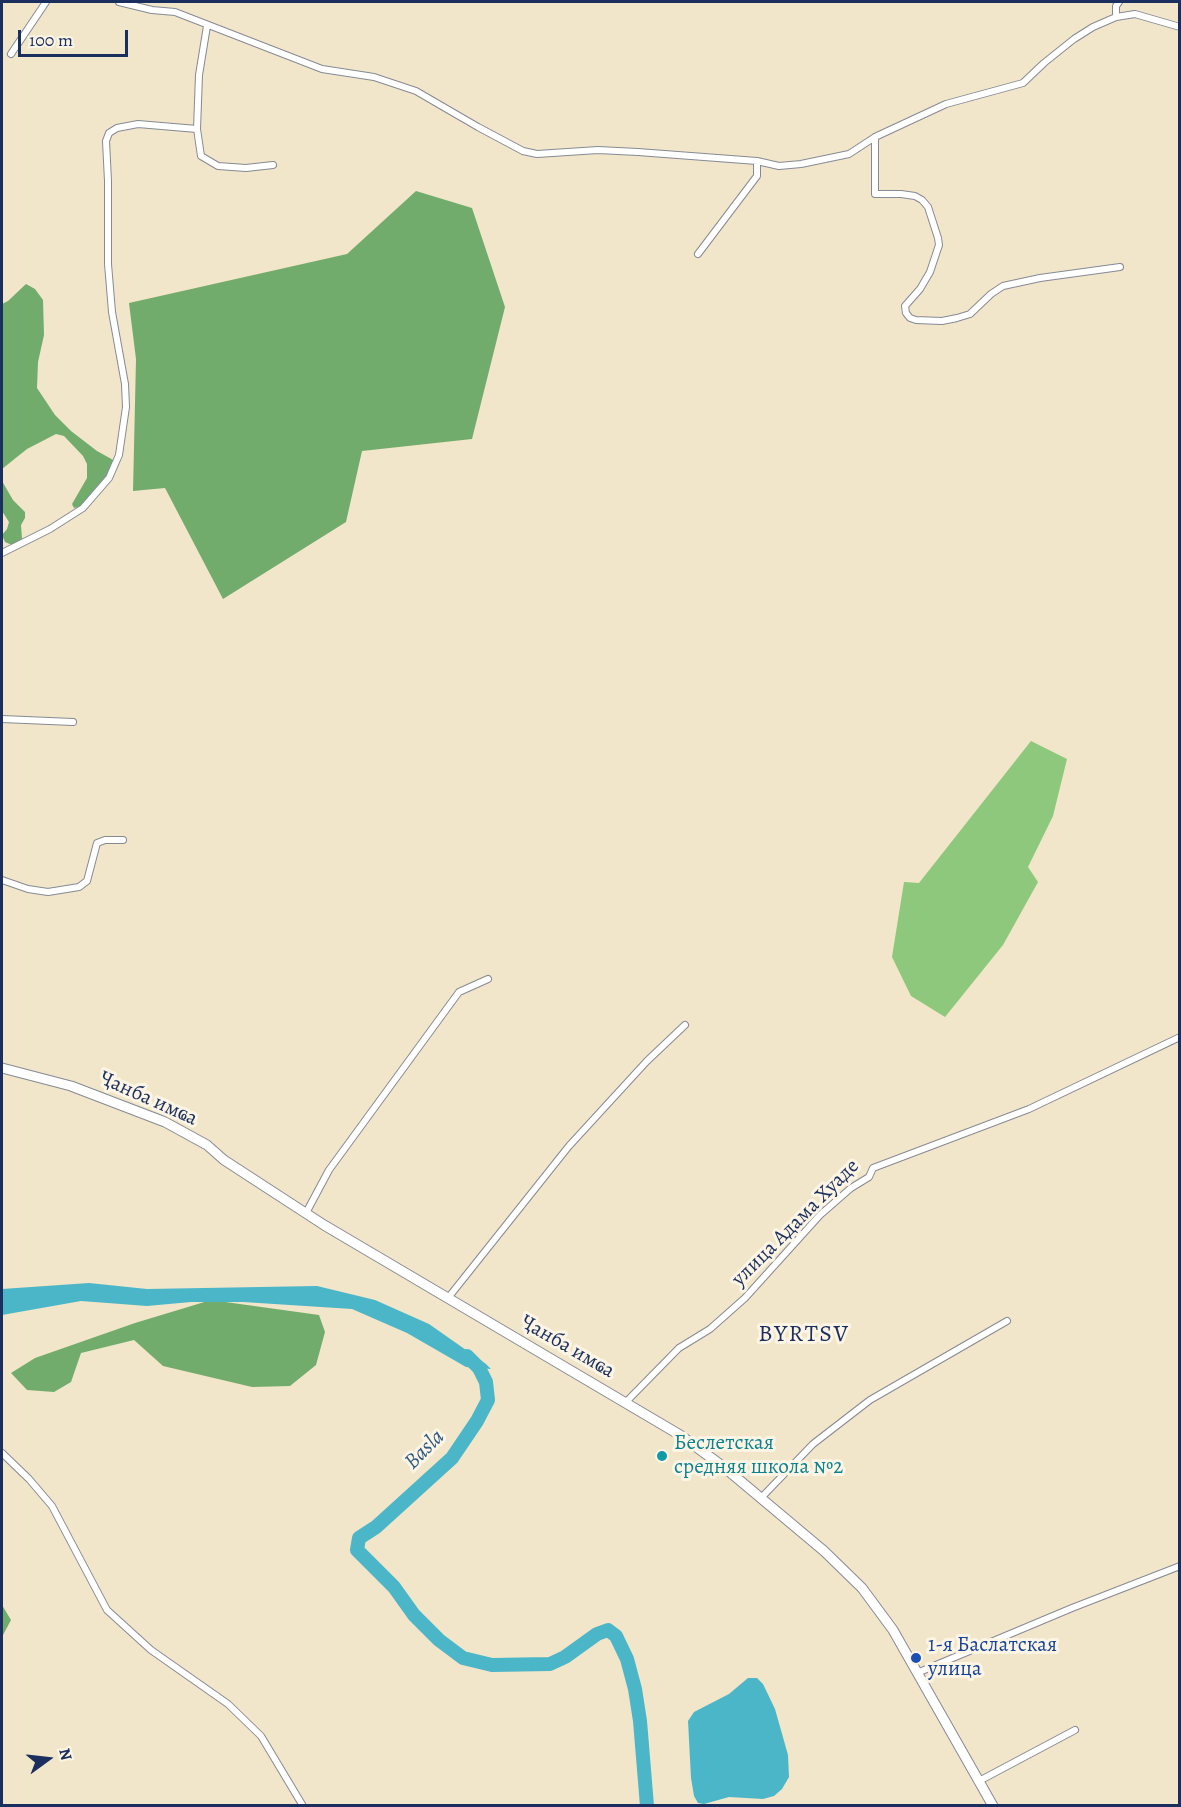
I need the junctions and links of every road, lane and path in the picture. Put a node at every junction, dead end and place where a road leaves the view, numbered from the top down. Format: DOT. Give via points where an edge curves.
graph roads {
  1 [pos="46,2"];
  2 [pos="119,2"];
  3 [pos="1119,2"];
  4 [pos="1116,17"];
  5 [pos="207,26"];
  6 [pos="1179,27"];
  7 [pos="11,54"];
  8 [pos="197,129"];
  9 [pos="875,137"];
  10 [pos="757,161"];
  11 [pos="273,165"];
  12 [pos="698,254"];
  13 [pos="1120,267"];
  14 [pos="2,553"];
  15 [pos="2,719"];
  16 [pos="73,722"];
  17 [pos="123,840"];
  18 [pos="2,880"];
  19 [pos="488,979"];
  20 [pos="685,1025"];
  21 [pos="1179,1037"];
  22 [pos="2,1068"];
  23 [pos="306,1213"];
  24 [pos="448,1298"];
  25 [pos="1007,1321"];
  26 [pos="626,1402"];
  27 [pos="2,1453"];
  28 [pos="760,1499"];
  29 [pos="1179,1566"];
  30 [pos="917,1673"];
  31 [pos="1075,1730"];
  32 [pos="980,1781"];
  33 [pos="303,1806"];
  34 [pos="993,1806"];
  1 -- 7 [label="street"];
  2 -- 5 [label="street" via="175,12"];
  3 -- 4 [label="street"];
  4 -- 6 [label="street" via="1135,14"];
  4 -- 9 [label="street" via="1074,39 1023,83 946,104"];
  5 -- 8 [label="street" via="199,75"];
  5 -- 10 [label="street" via="322,69 374,77 416,91 537,154 598,150"];
  8 -- 11 [label="street" via="201,156 218,166"];
  8 -- 14 [label="street" via="138,124 109,133 108,264 126,407 120,455 109,478 82,508"];
  9 -- 10 [label="street" via="849,154 822,160 779,166"];
  9 -- 13 [label="street" via="875,194 901,194 922,200 938,238 930,272 905,306 910,318 957,318 970,314 1003,286"];
  10 -- 12 [label="street" via="757,176"];
  15 -- 16 [label="street"];
  17 -- 18 [label="street" via="97,843 87,881 79,887 48,892"];
  19 -- 23 [label="street" via="459,992 329,1170"];
  20 -- 24 [label="street" via="569,1146"];
  21 -- 26 [label="street, улица Адама Хуаде" via="1029,1109 873,1168 869,1177 820,1215 745,1298 710,1329 679,1348"];
  22 -- 23 [label="street, Ҷанба имҩа" via="71,1086 165,1122 207,1145"];
  23 -- 24 [label="street, Ҷанба имҩа"];
  24 -- 26 [label="street, Ҷанба имҩа"];
  25 -- 28 [label="street" via="870,1400 813,1444"];
  26 -- 28 [label="street, Ҷанба имҩа" via="680,1435"];
  27 -- 33 [label="street" via="52,1506 107,1610 151,1650 228,1704 261,1736"];
  28 -- 30 [label="street, Ҷанба имҩа" via="862,1588 893,1630"];
  29 -- 30 [label="street"];
  30 -- 32 [label="street, Ҷанба имҩа"];
  31 -- 32 [label="street"];
  32 -- 34 [label="street, Ҷанба имҩа"];
}
